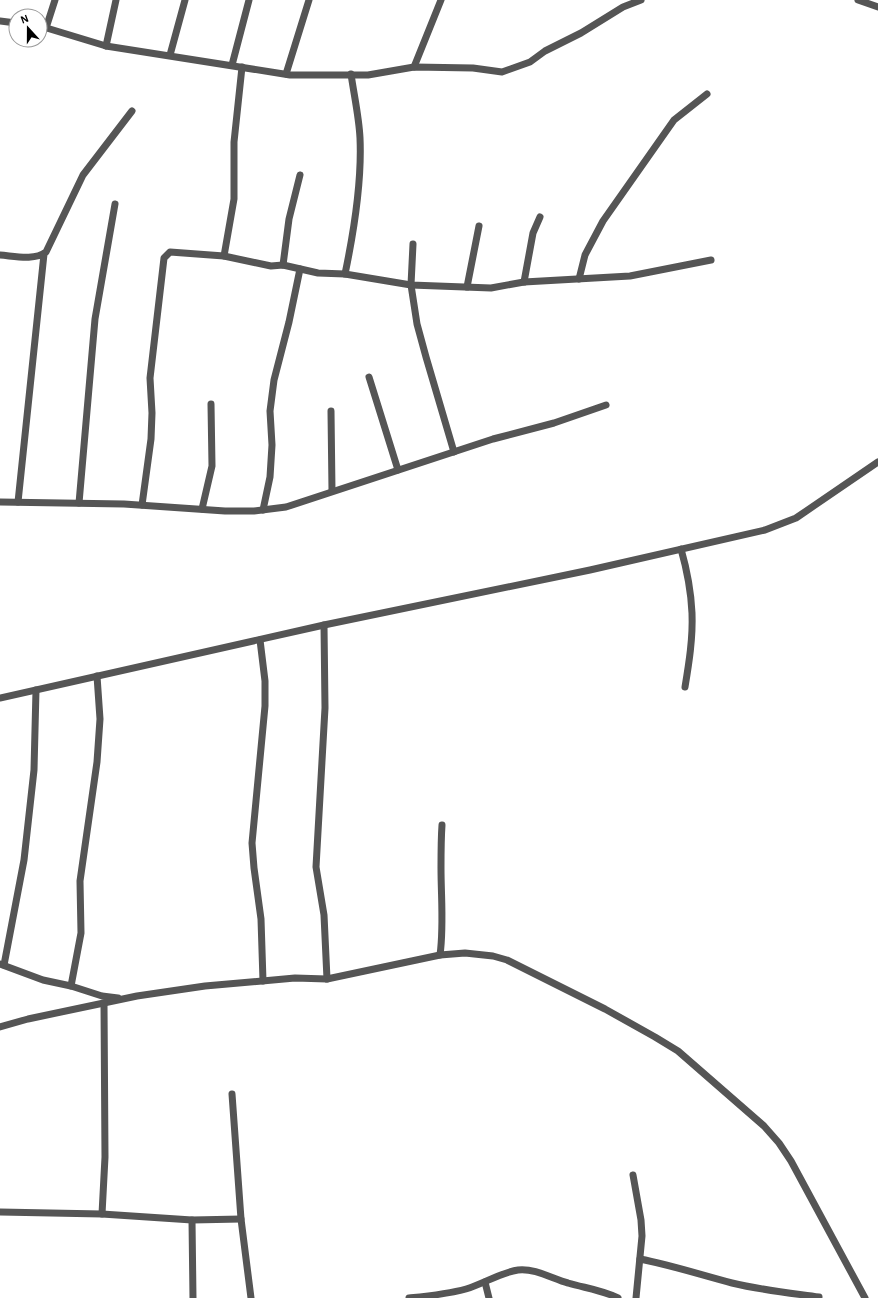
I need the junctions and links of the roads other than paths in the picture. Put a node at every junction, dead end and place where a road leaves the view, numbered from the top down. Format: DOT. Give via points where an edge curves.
graph roads {
  1 [pos="55,0"];
  2 [pos="116,0"];
  3 [pos="185,0"];
  4 [pos="249,0"];
  5 [pos="309,0"];
  6 [pos="441,0"];
  7 [pos="641,0"];
  8 [pos="858,0"];
  9 [pos="878,7"];
  10 [pos="48,16"];
  11 [pos="48,29"];
  12 [pos="106,46"];
  13 [pos="170,55"];
  14 [pos="232,65"];
  15 [pos="242,67"];
  16 [pos="414,67"];
  17 [pos="286,74"];
  18 [pos="350,74"];
  19 [pos="707,94"];
  20 [pos="132,111"];
  21 [pos="300,175"];
  22 [pos="115,204"];
  23 [pos="540,217"];
  24 [pos="479,226"];
  25 [pos="413,244"];
  26 [pos="44,254"];
  27 [pos="0,255"];
  28 [pos="224,256"];
  29 [pos="711,260"];
  30 [pos="283,265"];
  31 [pos="300,269"];
  32 [pos="345,274"];
  33 [pos="579,279"];
  34 [pos="524,282"];
  35 [pos="411,284"];
  36 [pos="466,287"];
  37 [pos="369,376"];
  38 [pos="211,404"];
  39 [pos="606,405"];
  40 [pos="331,411"];
  41 [pos="454,452"];
  42 [pos="878,462"];
  43 [pos="398,470"];
  44 [pos="332,491"];
  45 [pos="0,502"];
  46 [pos="18,502"];
  47 [pos="79,503"];
  48 [pos="142,505"];
  49 [pos="202,509"];
  50 [pos="263,510"];
  51 [pos="681,549"];
  52 [pos="324,626"];
  53 [pos="260,640"];
  54 [pos="97,676"];
  55 [pos="685,687"];
  56 [pos="36,690"];
  57 [pos="0,698"];
  58 [pos="442,825"];
  59 [pos="440,955"];
  60 [pos="2,965"];
  61 [pos="327,979"];
  62 [pos="263,981"];
  63 [pos="71,986"];
  64 [pos="122,999"];
  65 [pos="104,1003"];
  66 [pos="0,1027"];
  67 [pos="232,1094"];
  68 [pos="633,1176"];
  69 [pos="0,1212"];
  70 [pos="102,1214"];
  71 [pos="241,1219"];
  72 [pos="192,1220"];
  73 [pos="640,1258"];
  74 [pos="485,1282"];
  75 [pos="819,1297"];
  76 [pos="193,1298"];
  77 [pos="251,1298"];
  78 [pos="409,1298"];
  79 [pos="489,1298"];
  80 [pos="618,1298"];
  81 [pos="636,1298"];
  82 [pos="865,1298"];
  1 -- 10 [label="street"];
  2 -- 12 [label="street"];
  3 -- 13 [label="street"];
  4 -- 14 [label="street"];
  5 -- 17 [label="street"];
  6 -- 16 [label="street"];
  7 -- 16 [label="street" via="623,7 530,62 502,72 473,68"];
  8 -- 9 [label="street"];
  11 -- 12 [label="street"];
  12 -- 13 [label="street"];
  13 -- 14 [label="street"];
  14 -- 15 [label="street"];
  15 -- 17 [label="street"];
  15 -- 28 [label="street" via="234,142 234,199"];
  16 -- 18 [label="street" via="368,75"];
  17 -- 18 [label="street"];
  18 -- 32 [label="street" via="360,137 358,190"];
  19 -- 33 [label="street" via="674,120 603,220 585,254"];
  20 -- 26 [label="street" via="83,174"];
  21 -- 30 [label="street" via="289,219"];
  22 -- 47 [label="street" via="95,319"];
  23 -- 34 [label="street" via="533,233"];
  24 -- 36 [label="street"];
  25 -- 35 [label="street"];
  26 -- 27 [label="street" via="32,257"];
  26 -- 46 [label="street"];
  28 -- 30 [label="street" via="271,266"];
  28 -- 48 [label="street" via="170,252 164,258 150,378 151,439"];
  29 -- 33 [label="street" via="630,276"];
  30 -- 31 [label="street"];
  31 -- 32 [label="street"];
  31 -- 50 [label="street" via="274,380 270,411 270,477"];
  32 -- 35 [label="street"];
  33 -- 34 [label="street"];
  34 -- 36 [label="street" via="491,288"];
  35 -- 36 [label="street"];
  35 -- 41 [label="street" via="417,324"];
  37 -- 43 [label="street"];
  38 -- 49 [label="street" via="212,466"];
  39 -- 41 [label="street"];
  40 -- 44 [label="street"];
  41 -- 43 [label="street"];
  42 -- 51 [label="street" via="796,518 765,530"];
  43 -- 44 [label="street"];
  44 -- 50 [label="street" via="286,507"];
  45 -- 46 [label="street"];
  46 -- 47 [label="street"];
  47 -- 48 [label="street"];
  48 -- 49 [label="street"];
  49 -- 50 [label="street"];
  51 -- 52 [label="street"];
  51 -- 55 [label="street" via="688,574 692,613 691,646"];
  52 -- 53 [label="street"];
  52 -- 61 [label="street" via="325,708 316,867 324,915"];
  53 -- 54 [label="street"];
  53 -- 62 [label="street" via="265,706 252,843 262,919"];
  54 -- 56 [label="street"];
  54 -- 63 [label="street" via="100,719 80,881 81,933"];
  56 -- 57 [label="street"];
  56 -- 60 [label="street" via="34,770 25,853"];
  58 -- 59 [label="street"];
  59 -- 61 [label="street"];
  59 -- 82 [label="street" via="481,954 507,960 605,1009 678,1051 764,1126 779,1143"];
  60 -- 63 [label="street" via="43,980"];
  61 -- 62 [label="street"];
  62 -- 64 [label="street" via="205,986"];
  63 -- 64 [label="street" via="102,996"];
  64 -- 65 [label="street"];
  65 -- 66 [label="street"];
  65 -- 70 [label="street"];
  67 -- 71 [label="street"];
  68 -- 73 [label="street" via="641,1220"];
  69 -- 70 [label="street"];
  70 -- 72 [label="street"];
  71 -- 72 [label="street"];
  71 -- 77 [label="street"];
  72 -- 76 [label="street"];
  73 -- 75 [label="street" via="732,1283"];
  73 -- 81 [label="street"];
  74 -- 78 [label="street" via="442,1294"];
  74 -- 79 [label="street"];
  74 -- 80 [label="street" via="509,1272 523,1270 606,1292"];
}
